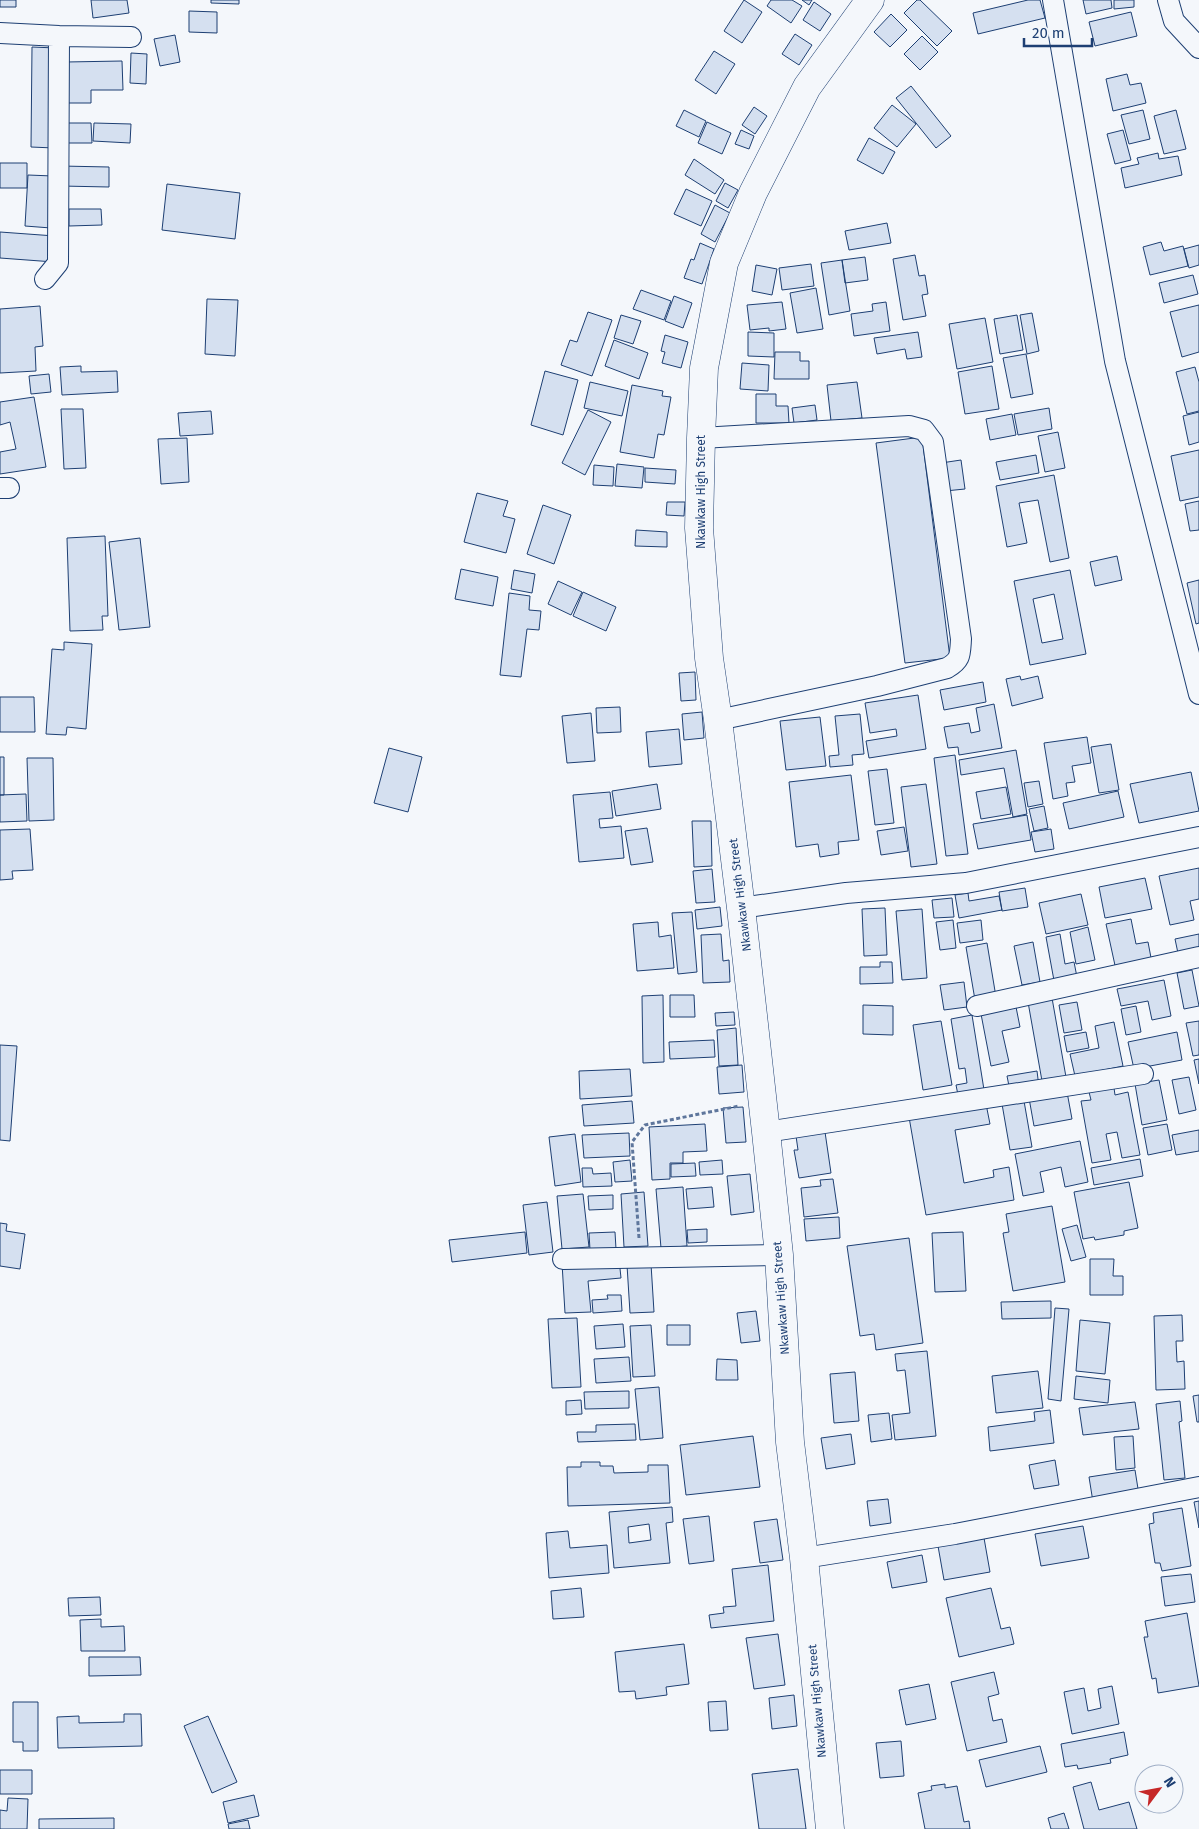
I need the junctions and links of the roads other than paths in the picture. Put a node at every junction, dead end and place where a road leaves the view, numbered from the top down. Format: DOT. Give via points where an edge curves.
graph roads {
  1 [pos="870,0"];
  2 [pos="1053,0"];
  3 [pos="1168,0"];
  4 [pos="0,33"];
  5 [pos="59,36"];
  6 [pos="131,37"];
  7 [pos="1199,48"];
  8 [pos="45,279"];
  9 [pos="701,438"];
  10 [pos="1199,694"];
  11 [pos="718,720"];
  12 [pos="1199,837"];
  13 [pos="741,908"];
  14 [pos="1199,956"];
  15 [pos="977,1006"];
  16 [pos="1143,1074"];
  17 [pos="766,1132"];
  18 [pos="778,1255"];
  19 [pos="563,1259"];
  20 [pos="1199,1487"];
  21 [pos="804,1558"];
  22 [pos="830,1829"];
  1 -- 9 [label="main road, Nkawkaw High Street" via="807,86 753,194 724,263 704,368"];
  2 -- 10 [label="street" via="1115,361"];
  3 -- 7 [label="street" via="1174,21"];
  4 -- 5 [label="street"];
  5 -- 6 [label="street"];
  5 -- 8 [label="street" via="58,263"];
  9 -- 11 [label="main road, Nkawkaw High Street" via="699,528 709,658"];
  9 -- 11 [label="street" via="910,426 924,430 933,442 961,639 956,663 946,668"];
  11 -- 13 [label="main road, Nkawkaw High Street"];
  12 -- 13 [label="street" via="966,883 846,893"];
  13 -- 17 [label="main road, Nkawkaw High Street"];
  14 -- 15 [label="street"];
  16 -- 17 [label="street"];
  17 -- 18 [label="main road, Nkawkaw High Street"];
  18 -- 19 [label="street"];
  18 -- 21 [label="main road, Nkawkaw High Street" via="790,1442"];
  20 -- 21 [label="street" via="955,1534"];
  21 -- 22 [label="main road, Nkawkaw High Street"];
}
